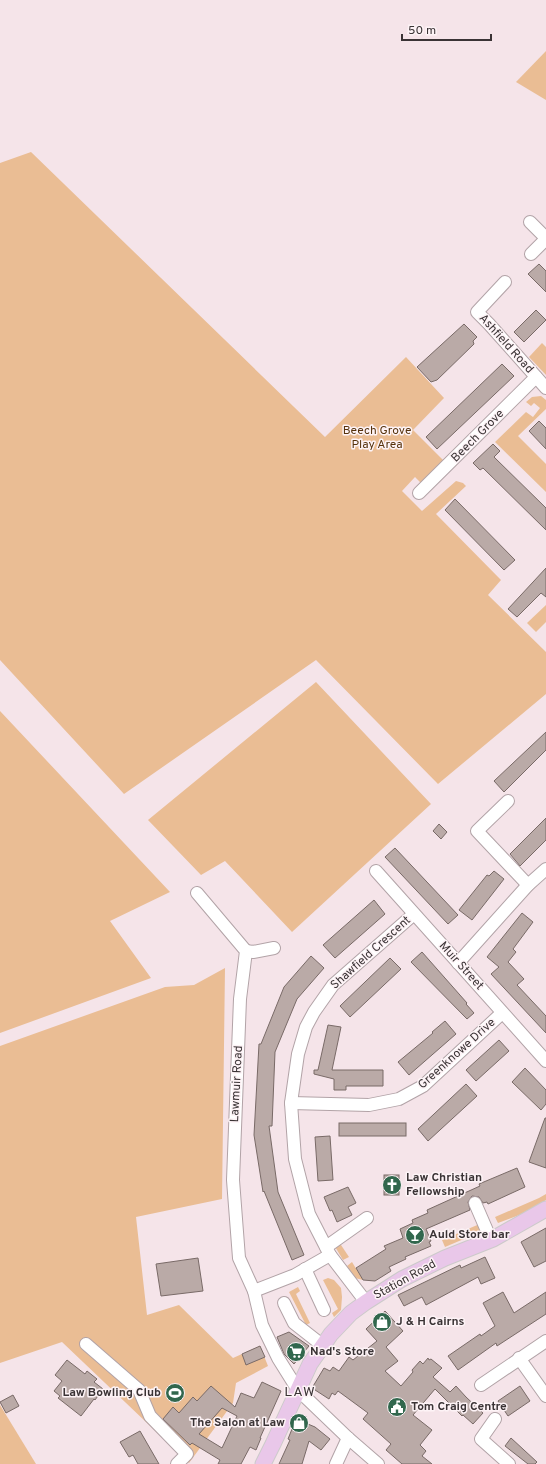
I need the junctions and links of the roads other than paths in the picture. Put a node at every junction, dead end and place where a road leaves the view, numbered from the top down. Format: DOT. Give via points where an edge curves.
graph roads {
  1 [pos="530,222"];
  2 [pos="546,238"];
  3 [pos="531,254"];
  4 [pos="505,282"];
  5 [pos="536,377"];
  6 [pos="546,388"];
  7 [pos="419,493"];
  8 [pos="508,801"];
  9 [pos="546,869"];
  10 [pos="376,871"];
  11 [pos="528,885"];
  12 [pos="197,893"];
  13 [pos="414,914"];
  14 [pos="274,948"];
  15 [pos="246,951"];
  16 [pos="458,963"];
  17 [pos="502,1013"];
  18 [pos="546,1062"];
  19 [pos="292,1103"];
  20 [pos="475,1203"];
  21 [pos="546,1209"];
  22 [pos="367,1218"];
  23 [pos="491,1240"];
  24 [pos="328,1251"];
  25 [pos="305,1270"];
  26 [pos="254,1291"];
  27 [pos="366,1302"];
  28 [pos="284,1303"];
  29 [pos="324,1310"];
  30 [pos="546,1341"];
  31 [pos="86,1344"];
  32 [pos="322,1345"];
  33 [pos="519,1358"];
  34 [pos="481,1384"];
  35 [pos="298,1390"];
  36 [pos="546,1396"];
  37 [pos="496,1419"];
  38 [pos="348,1438"];
  39 [pos="177,1464"];
  40 [pos="263,1464"];
  41 [pos="336,1464"];
  42 [pos="378,1464"];
  43 [pos="509,1464"];
  1 -- 2 [label="street"];
  2 -- 3 [label="street"];
  4 -- 5 [label="street, Ashfield Road" via="476,312"];
  5 -- 6 [label="street, Ashfield Road"];
  5 -- 7 [label="street, Beech Grove"];
  8 -- 11 [label="street" via="477,831"];
  9 -- 11 [label="street"];
  10 -- 13 [label="street, Muir Street"];
  11 -- 16 [label="street"];
  12 -- 15 [label="street"];
  13 -- 16 [label="street, Muir Street"];
  13 -- 19 [label="street, Shawfield Crescent" via="333,985 323,998 301,1040"];
  14 -- 15 [label="street"];
  15 -- 26 [label="street, Lawmuir Road" via="240,1000 232,1180 239,1258"];
  16 -- 17 [label="street, Muir Street"];
  17 -- 18 [label="street, Muir Street"];
  17 -- 19 [label="street, Greenknowe Drive" via="423,1086 399,1099 369,1105"];
  19 -- 24 [label="street, Shawfield Crescent" via="295,1159 309,1214"];
  20 -- 23 [label="street"];
  21 -- 23 [label="main road, Station Road"];
  22 -- 24 [label="street"];
  23 -- 27 [label="main road, Station Road" via="402,1279"];
  24 -- 25 [label="street"];
  24 -- 27 [label="street, Shawfield Crescent"];
  25 -- 26 [label="street"];
  25 -- 29 [label="street"];
  26 -- 35 [label="street, Lawmuir Road" via="262,1325"];
  27 -- 32 [label="main road, Station Road" via="351,1313"];
  28 -- 32 [label="street" via="294,1323"];
  30 -- 33 [label="street"];
  31 -- 39 [label="street" via="139,1390 150,1416 187,1454"];
  32 -- 35 [label="main road, Station Road"];
  33 -- 34 [label="street"];
  33 -- 36 [label="street"];
  35 -- 38 [label="street, Lawmuir Road"];
  35 -- 40 [label="main road, Station Road"];
  37 -- 43 [label="street" via="481,1439"];
  38 -- 41 [label="street"];
  38 -- 42 [label="street, Lawmuir Road"];
}
